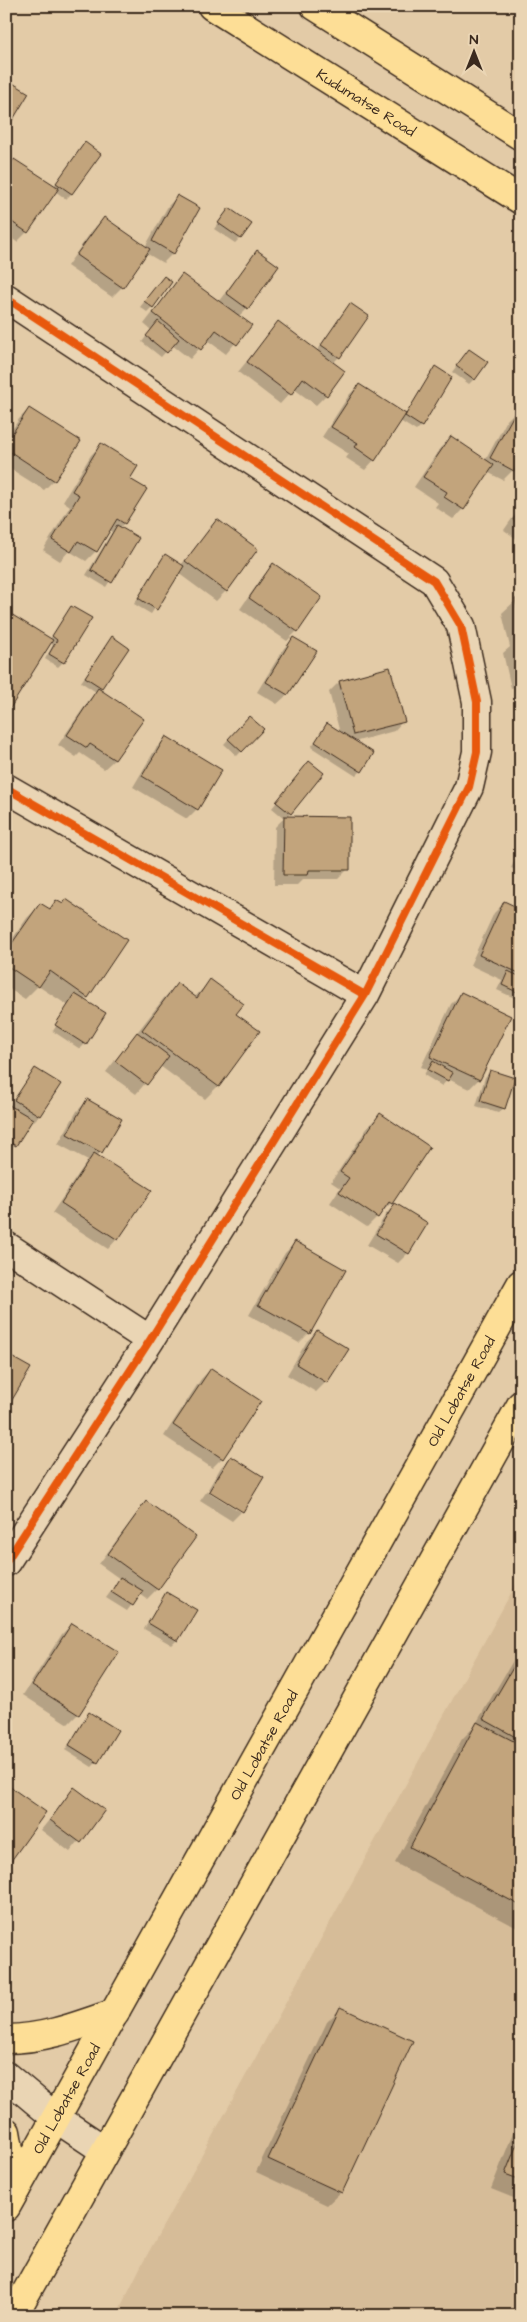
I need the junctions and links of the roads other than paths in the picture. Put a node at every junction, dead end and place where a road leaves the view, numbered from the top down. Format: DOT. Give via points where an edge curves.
graph roads {
  1 [pos="212,6"];
  2 [pos="315,6"];
  3 [pos="521,136"];
  4 [pos="521,200"];
  5 [pos="6,298"];
  6 [pos="6,788"];
  7 [pos="365,995"];
  8 [pos="6,1246"];
  9 [pos="521,1284"];
  10 [pos="150,1340"];
  11 [pos="521,1405"];
  12 [pos="6,1562"];
  13 [pos="115,2012"];
  14 [pos="6,2039"];
  15 [pos="6,2076"];
  16 [pos="56,2118"];
  17 [pos="6,2132"];
  18 [pos="104,2150"];
  19 [pos="11,2198"];
  20 [pos="13,2316"];
  1 -- 4 [label="main road, Kudumatse Road"];
  2 -- 3 [label="main road"];
  5 -- 7 [label="street" via="434,581 460,626 477,702 477,752 469,787"];
  6 -- 7 [label="street"];
  7 -- 10 [label="street"];
  8 -- 10 [label="street"];
  9 -- 13 [label="main road, Old Lobatse Road"];
  10 -- 12 [label="street"];
  11 -- 18 [label="main road"];
  13 -- 14 [label="main road" via="64,2031"];
  13 -- 16 [label="main road, Old Lobatse Road"];
  15 -- 16 [label="street"];
  16 -- 18 [label="street"];
  16 -- 19 [label="main road, Old Lobatse Road"];
  17 -- 19 [label="main road"];
  18 -- 20 [label="main road"];
}
